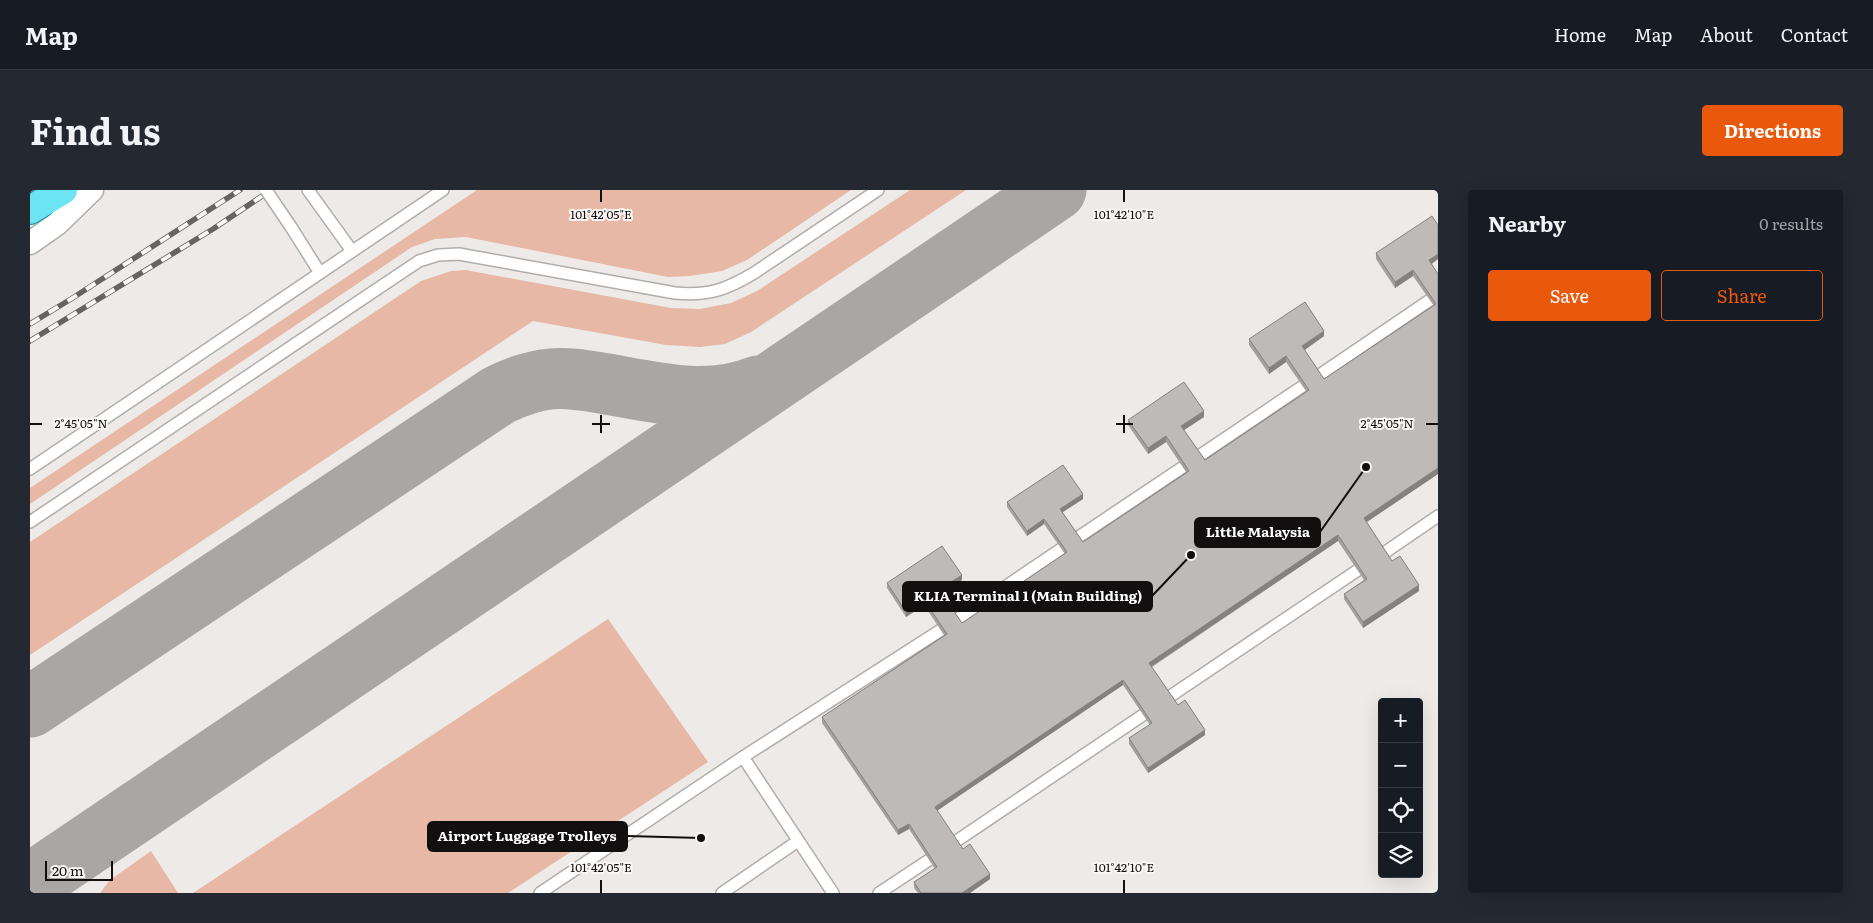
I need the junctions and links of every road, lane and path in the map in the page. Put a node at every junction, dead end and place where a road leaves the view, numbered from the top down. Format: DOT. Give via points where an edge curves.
graph roads {
  1 [pos="63,190"];
  2 [pos="92,190"];
  3 [pos="266,190"];
  4 [pos="308,190"];
  5 [pos="443,190"];
  6 [pos="878,190"];
  7 [pos="30,210"];
  8 [pos="30,243"];
  9 [pos="352,250"];
  10 [pos="320,273"];
  11 [pos="1430,300"];
  12 [pos="1318,376"];
  13 [pos="1303,386"];
  14 [pos="1199,456"];
  15 [pos="1183,466"];
  16 [pos="30,469"];
  17 [pos="1438,516"];
  18 [pos="30,522"];
  19 [pos="1077,538"];
  20 [pos="1061,549"];
  21 [pos="1384,553"];
  22 [pos="1358,570"];
  23 [pos="956,620"];
  24 [pos="941,630"];
  25 [pos="1169,697"];
  26 [pos="1143,715"];
  27 [pos="743,758"];
  28 [pos="798,842"];
  29 [pos="955,842"];
  30 [pos="929,860"];
  31 [pos="540,893"];
  32 [pos="722,893"];
  33 [pos="833,893"];
  34 [pos="879,893"];
  1 -- 7 [label="main road"];
  2 -- 8 [label="street" via="57,224"];
  3 -- 10 [label="lane, bridge"];
  4 -- 9 [label="lane"];
  5 -- 9 [label="lane"];
  6 -- 18 [label="lane" via="737,284 717,292 676,293 459,254 438,255 419,261"];
  9 -- 10 [label="lane"];
  10 -- 16 [label="lane"];
  11 -- 12 [label="lane"];
  13 -- 14 [label="lane"];
  15 -- 19 [label="lane"];
  17 -- 21 [label="lane"];
  20 -- 23 [label="lane"];
  22 -- 25 [label="lane"];
  24 -- 27 [label="lane"];
  26 -- 29 [label="lane"];
  27 -- 28 [label="lane"];
  27 -- 31 [label="lane"];
  28 -- 32 [label="lane"];
  28 -- 33 [label="lane"];
  30 -- 34 [label="lane"];
}
